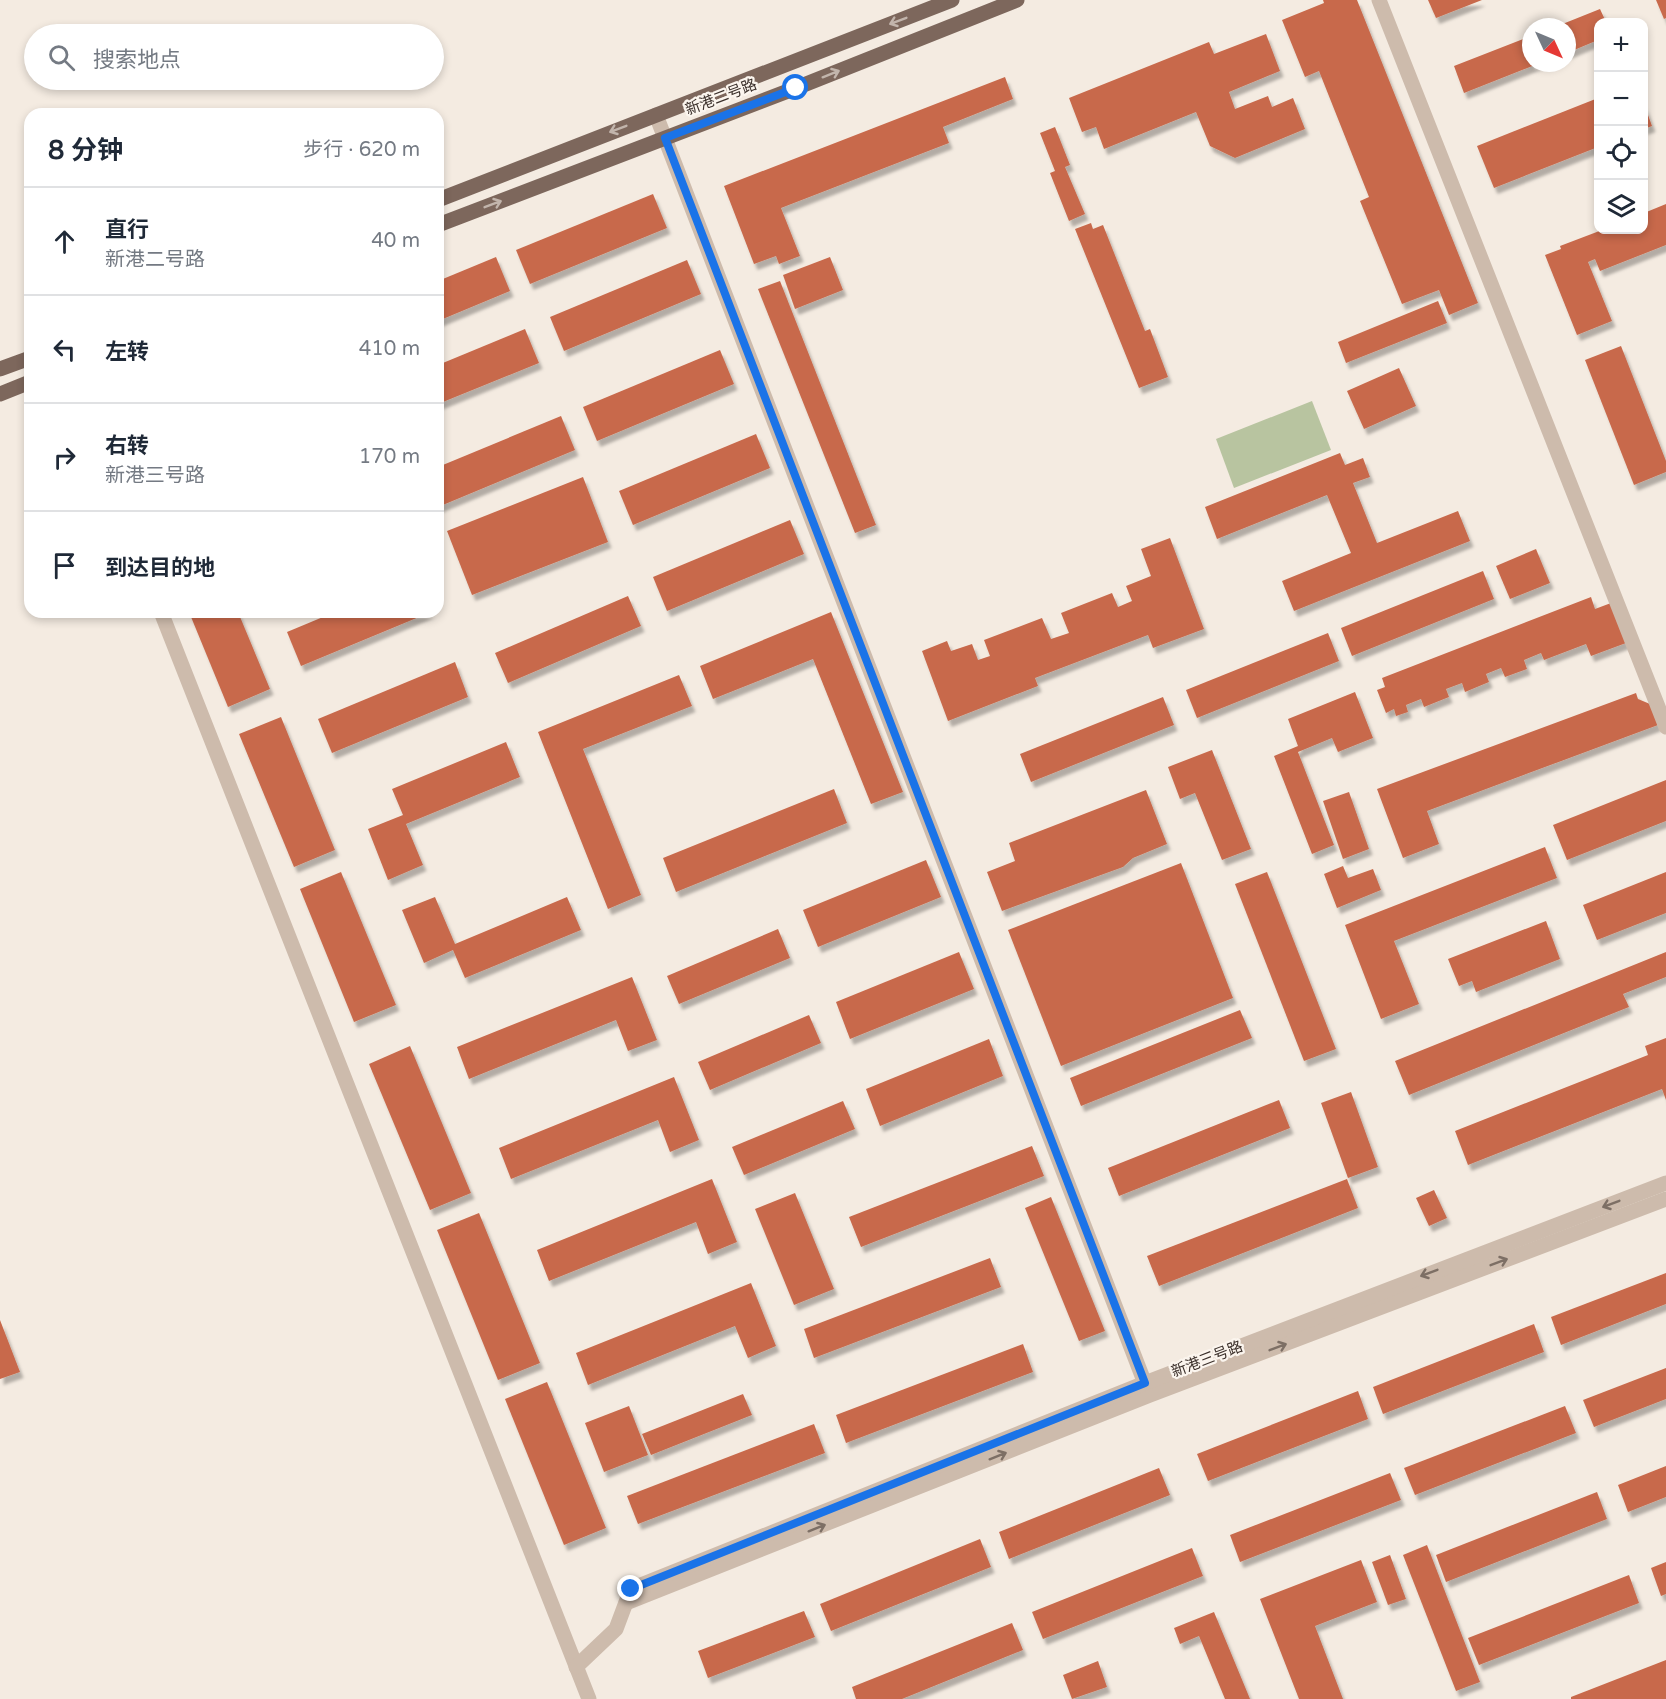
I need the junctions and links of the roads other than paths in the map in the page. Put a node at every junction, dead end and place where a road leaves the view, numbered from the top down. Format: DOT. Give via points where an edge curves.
graph roads {
  1 [pos="952,0"];
  2 [pos="1017,0"];
  3 [pos="1379,0"];
  4 [pos="656,114"];
  5 [pos="665,138"];
  6 [pos="444,198"];
  7 [pos="444,223"];
  8 [pos="24,360"];
  9 [pos="0,369"];
  10 [pos="24,384"];
  11 [pos="0,394"];
  12 [pos="163,618"];
  13 [pos="1666,727"];
  14 [pos="1666,1182"];
  15 [pos="1666,1199"];
  16 [pos="1148,1389"];
  17 [pos="576,1667"];
  18 [pos="589,1699"];
  1 -- 4 [label="main road, 新港二号路, one-way"];
  5 -- 2 [label="main road, 新港二号路, one-way"];
  3 -- 13 [label="street"];
  4 -- 5 [label="street"];
  4 -- 6 [label="main road, 新港二号路, one-way"];
  7 -- 5 [label="main road, 新港二号路, one-way"];
  5 -- 16 [label="street"];
  8 -- 9 [label="main road"];
  10 -- 11 [label="main road"];
  12 -- 17 [label="street"];
  14 -- 16 [label="street, 新港三号路, one-way"];
  16 -- 15 [label="street, 新港三号路, one-way"];
  16 -- 17 [label="street, 新港三号路" via="631,1589 616,1629"];
  17 -- 18 [label="street"];
}
